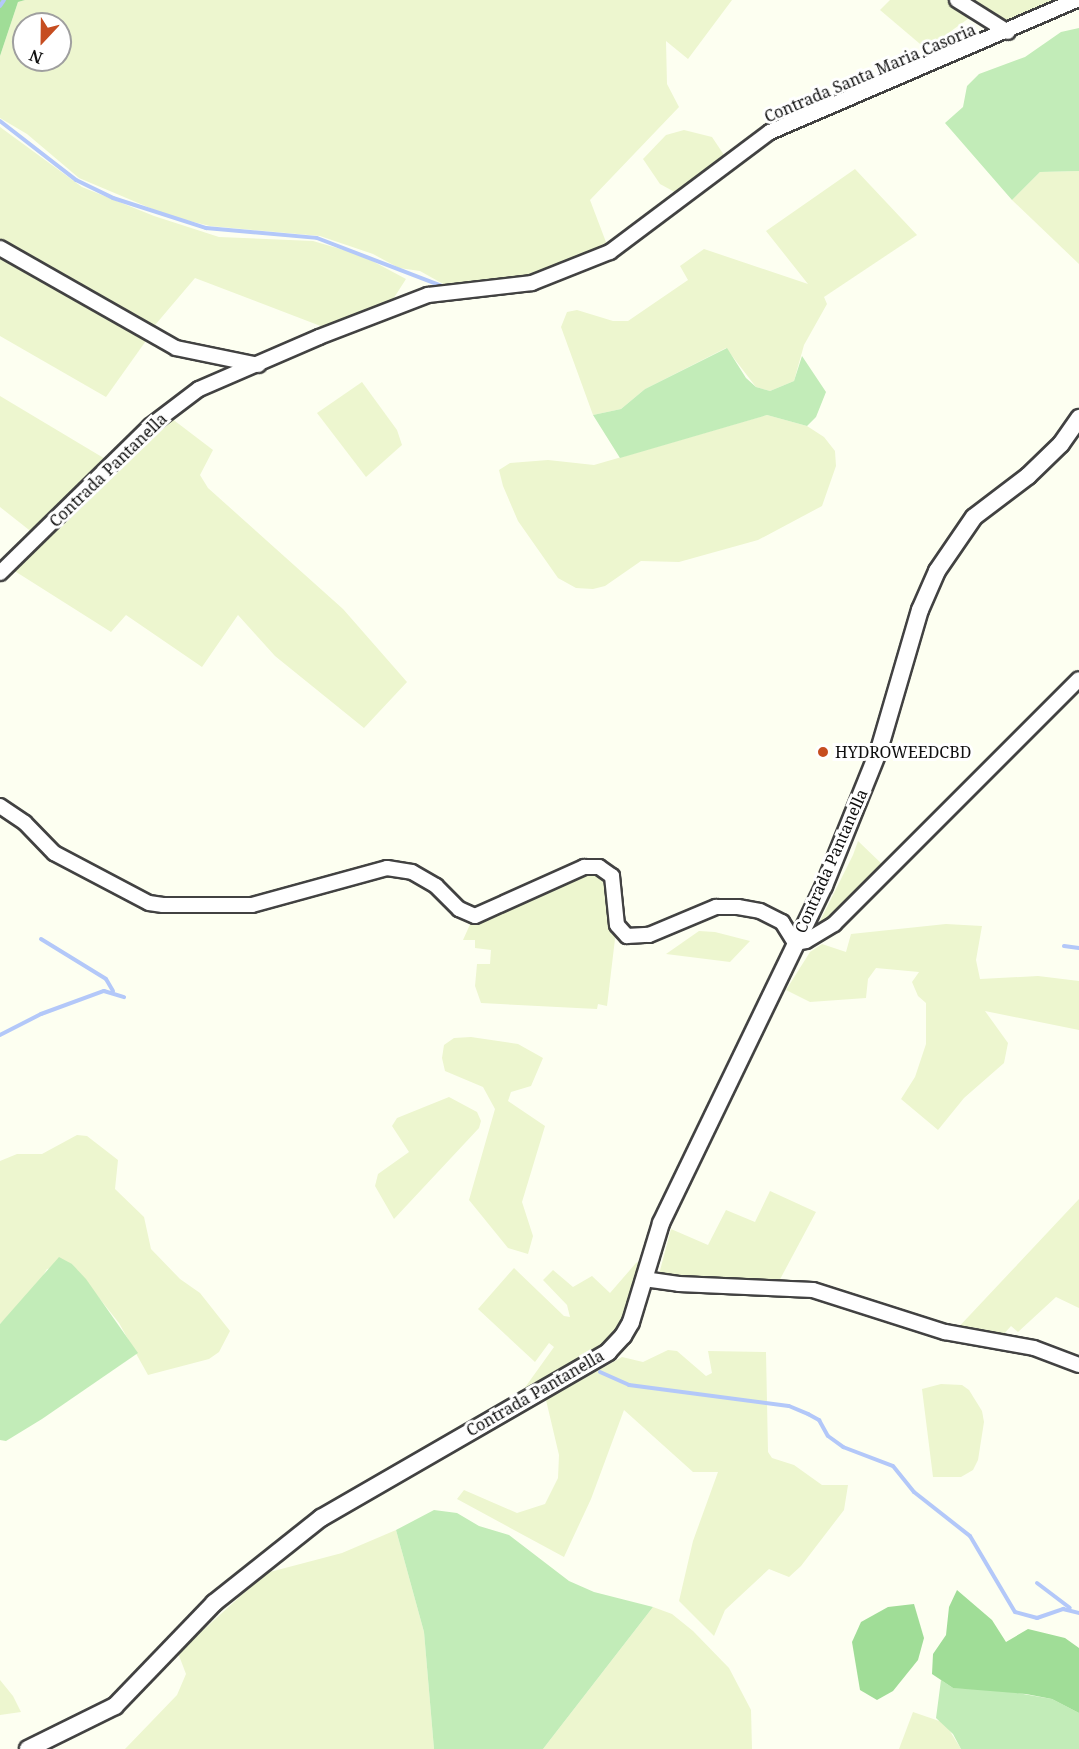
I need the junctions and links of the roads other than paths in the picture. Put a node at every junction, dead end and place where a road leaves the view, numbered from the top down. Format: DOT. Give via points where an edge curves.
graph roads {
  1 [pos="957,0"];
  2 [pos="1077,0"];
  3 [pos="1008,32"];
  4 [pos="0,248"];
  5 [pos="258,365"];
  6 [pos="1079,418"];
  7 [pos="0,573"];
  8 [pos="1079,679"];
  9 [pos="0,806"];
  10 [pos="795,943"];
  11 [pos="644,1279"];
  12 [pos="1079,1365"];
  13 [pos="28,1749"];
  1 -- 3 [label="street"];
  2 -- 3 [label="street, Contrada Santa Maria Casoria"];
  3 -- 5 [label="street, Contrada Santa Maria Casoria" via="770,132 610,252 532,283 428,295"];
  4 -- 5 [label="street" via="176,348"];
  5 -- 7 [label="street, Contrada Pantanella" via="199,389 175,405"];
  6 -- 10 [label="street, Contrada Pantanella" via="1053,452 974,517 937,571 920,610 879,750 824,886"];
  8 -- 10 [label="street, Contrada Pantanella" via="834,924 806,941"];
  9 -- 10 [label="street, Contrada Pantanella" via="25,823 54,853 149,903 252,905 387,868 412,872 436,886 459,909 475,916 584,867 599,867 612,876 617,925 627,936 649,935 716,907 738,907 760,911 783,922"];
  10 -- 11 [label="street, Contrada Pantanella" via="666,1213"];
  11 -- 12 [label="street" via="813,1290 945,1332 1034,1348"];
  11 -- 13 [label="street, Contrada Pantanella" via="631,1322 608,1352 321,1518 214,1603 115,1706"];
}
